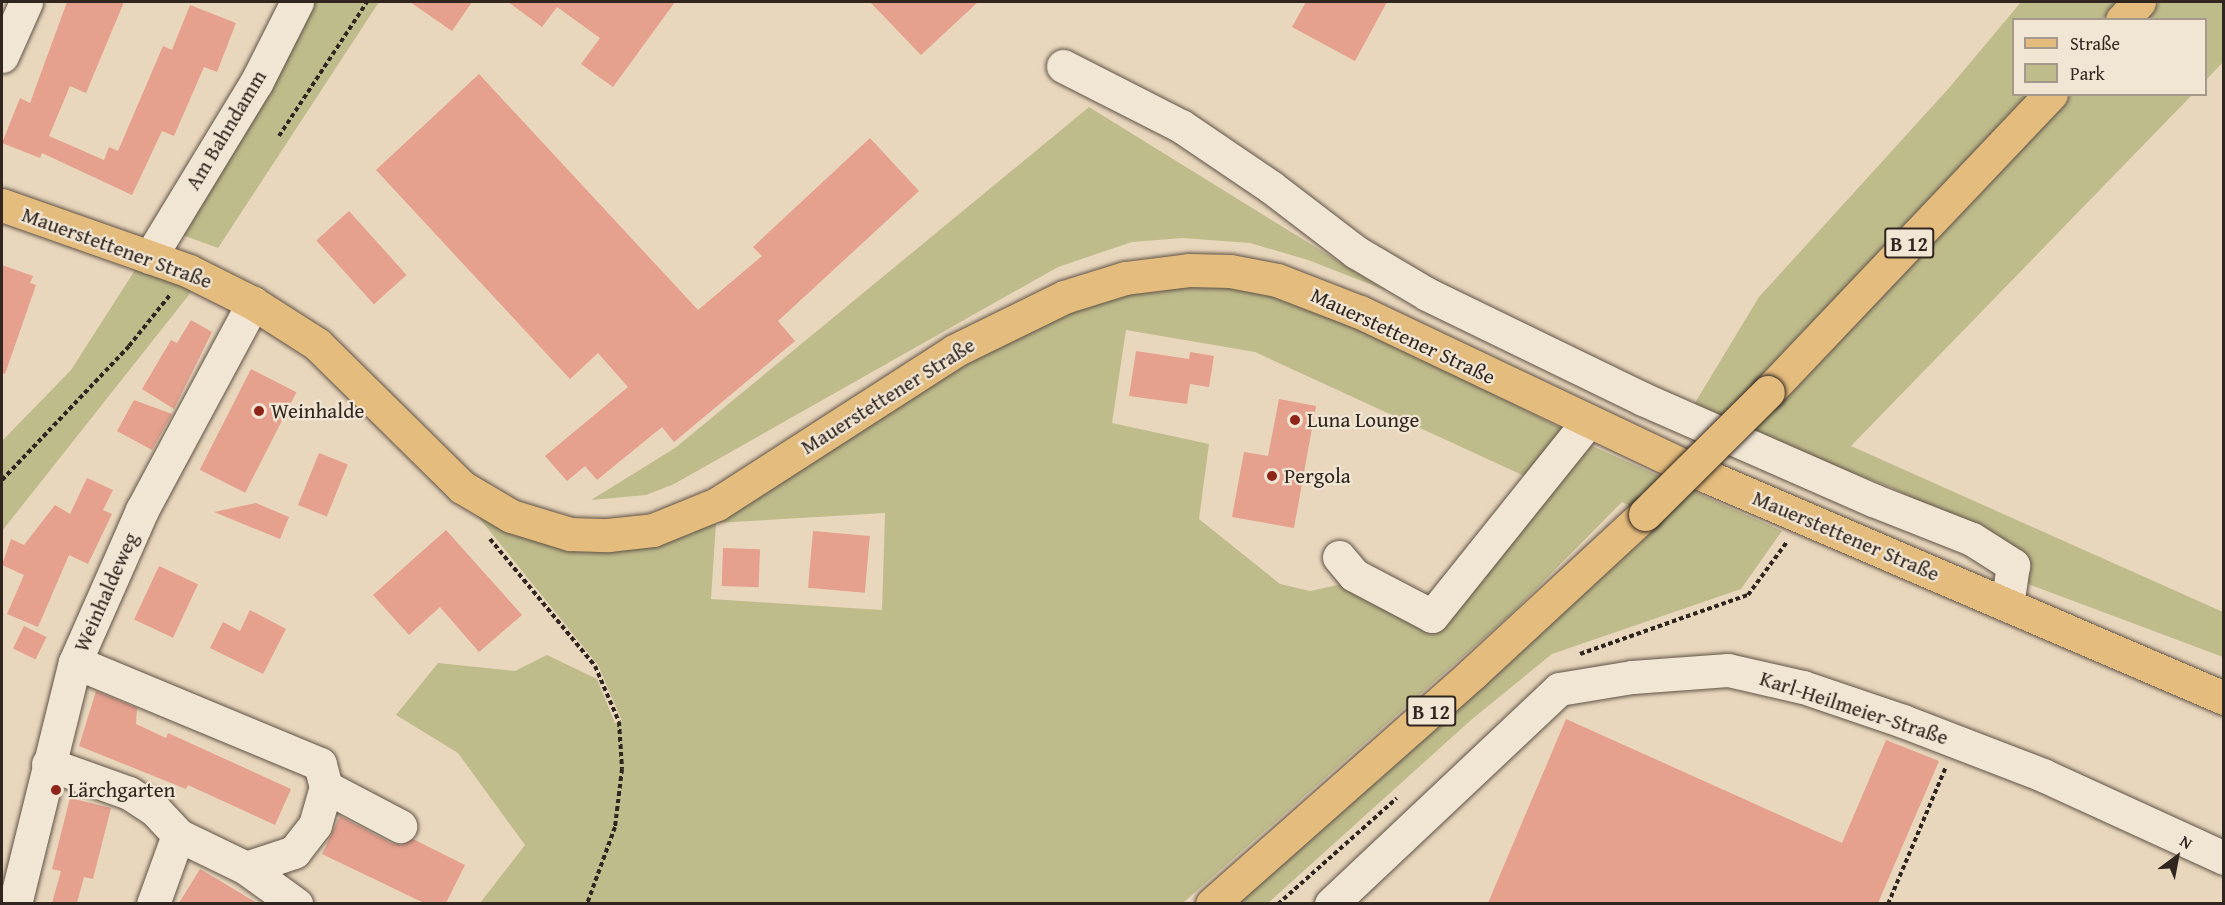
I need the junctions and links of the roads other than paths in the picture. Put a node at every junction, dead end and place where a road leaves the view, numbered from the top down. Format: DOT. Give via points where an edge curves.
graph roads {
  1 [pos="27,2"];
  2 [pos="297,2"];
  3 [pos="2139,2"];
  4 [pos="2124,18"];
  5 [pos="2,56"];
  6 [pos="1063,66"];
  7 [pos="2049,96"];
  8 [pos="2,205"];
  9 [pos="150,256"];
  10 [pos="253,303"];
  11 [pos="1588,422"];
  12 [pos="1339,556"];
  13 [pos="2007,605"];
  14 [pos="75,662"];
  15 [pos="2223,698"];
  16 [pos="48,764"];
  17 [pos="326,787"];
  18 [pos="400,826"];
  19 [pos="178,835"];
  20 [pos="2223,858"];
  21 [pos="246,868"];
  22 [pos="15,903"];
  23 [pos="153,903"];
  24 [pos="296,903"];
  25 [pos="1212,903"];
  26 [pos="1331,903"];
  1 -- 5 [label="street"];
  2 -- 9 [label="street, Am Bahndamm" via="256,83"];
  3 -- 4 [label="main road"];
  6 -- 13 [label="street" via="1181,126 1271,187 1356,252 1427,294 1643,399 1972,539 2013,565"];
  7 -- 25 [label="main road, B 12, bridge" via="1768,392 1645,514 1473,673"];
  8 -- 9 [label="main road, Mauerstettener Straße"];
  9 -- 10 [label="main road, Mauerstettener Straße"];
  10 -- 11 [label="main road, Mauerstettener Straße" via="317,344 462,487 511,516 570,534 608,536 653,530 717,504 954,351 1064,297 1125,278 1189,270 1230,271 1287,284 1360,312"];
  10 -- 14 [label="street, Weinhaldeweg" via="142,510"];
  11 -- 12 [label="street" via="1432,616 1354,576"];
  11 -- 13 [label="main road, Mauerstettener Straße"];
  13 -- 15 [label="main road, Mauerstettener Straße"];
  14 -- 16 [label="street, Weinhaldeweg"];
  14 -- 17 [label="street" via="320,764"];
  16 -- 19 [label="street" via="129,793 155,810"];
  16 -- 22 [label="street, Weinhaldeweg"];
  17 -- 18 [label="street"];
  17 -- 21 [label="street" via="315,825 294,852"];
  19 -- 21 [label="street"];
  19 -- 23 [label="street"];
  20 -- 26 [label="street, Karl-Heilmeier-Straße" via="2042,775 1957,741 1803,687 1728,670 1632,676 1559,689"];
  21 -- 24 [label="street"];
}
